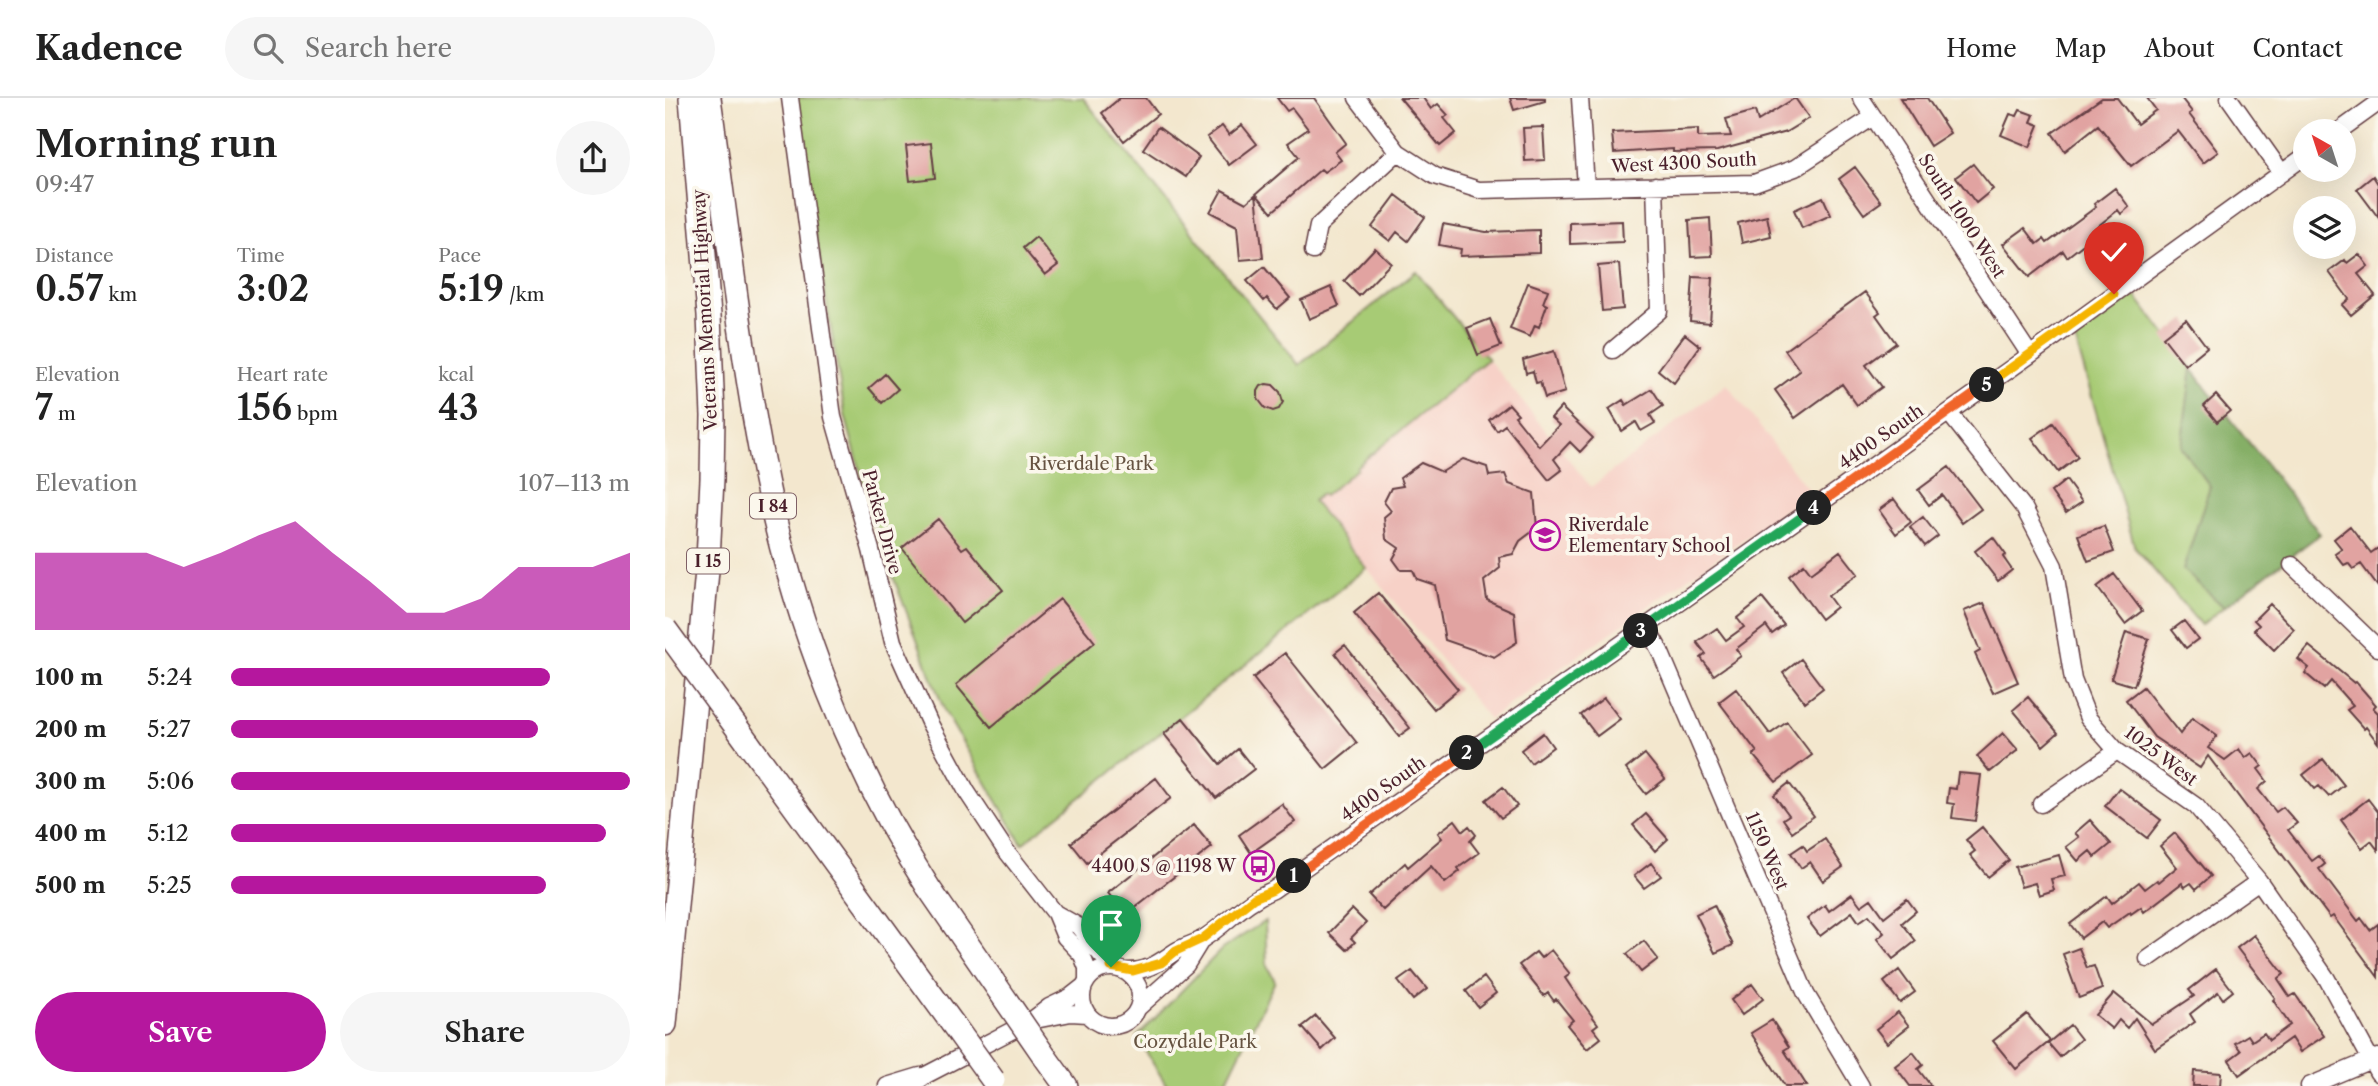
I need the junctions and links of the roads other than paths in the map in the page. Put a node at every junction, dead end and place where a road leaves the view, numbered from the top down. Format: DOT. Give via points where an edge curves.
graph roads {
  1 [pos="691,98"];
  2 [pos="709,98"];
  3 [pos="790,98"];
  4 [pos="1357,98"];
  5 [pos="1580,98"];
  6 [pos="1861,98"];
  7 [pos="2229,98"];
  8 [pos="2378,103"];
  9 [pos="1873,117"];
  10 [pos="2356,119"];
  11 [pos="1398,152"];
  12 [pos="2293,165"];
  13 [pos="2282,173"];
  14 [pos="1655,185"];
  15 [pos="1586,187"];
  16 [pos="1313,251"];
  17 [pos="1613,350"];
  18 [pos="2030,355"];
  19 [pos="1949,413"];
  20 [pos="2292,565"];
  21 [pos="1647,627"];
  22 [pos="665,629"];
  23 [pos="2378,648"];
  24 [pos="2117,751"];
  25 [pos="2041,804"];
  26 [pos="2259,881"];
  27 [pos="1055,913"];
  28 [pos="1202,939"];
  29 [pos="2148,959"];
  30 [pos="1121,969"];
  31 [pos="1086,983"];
  32 [pos="1139,1007"];
  33 [pos="1087,1014"];
  34 [pos="1032,1020"];
  35 [pos="665,1024"];
  36 [pos="2376,1063"];
  37 [pos="926,1075"];
  38 [pos="995,1083"];
  39 [pos="887,1086"];
  40 [pos="911,1086"];
  41 [pos="1066,1086"];
  42 [pos="1861,1086"];
  43 [pos="2309,1086"];
  1 -- 35 [label="highway, Veterans Memorial Highway / I 15" via="711,343 712,479"];
  2 -- 41 [label="highway, I 84, bridge" via="767,481 791,577 822,672 902,847"];
  3 -- 27 [label="street, Parker Drive" via="832,417 893,642 967,792"];
  4 -- 11 [label="street, West 4300 South"];
  5 -- 15 [label="street"];
  6 -- 9 [label="street, South 1000 West"];
  7 -- 13 [label="street"];
  8 -- 10 [label="street"];
  9 -- 14 [label="street, West 4300 South" via="1795,168 1754,183"];
  9 -- 18 [label="street, South 1000 West"];
  11 -- 15 [label="street, West 4300 South" via="1435,176 1479,190"];
  11 -- 16 [label="street" via="1318,226"];
  12 -- 13 [label="street, 4400 South"];
  13 -- 18 [label="street, 4400 South"];
  14 -- 15 [label="street, West 4300 South"];
  14 -- 17 [label="street" via="1659,311"];
  18 -- 19 [label="street, 4400 South"];
  19 -- 21 [label="street, 4400 South"];
  19 -- 24 [label="street, 1025 West" via="2024,508 2055,566 2073,680 2088,718"];
  20 -- 23 [label="street"];
  21 -- 28 [label="street, 4400 South" via="1273,890 1254,898"];
  21 -- 42 [label="street, 1150 West" via="1806,994"];
  22 -- 38 [label="highway, bridge"];
  24 -- 25 [label="street"];
  24 -- 26 [label="street, 1025 West" via="2196,806"];
  26 -- 29 [label="street"];
  26 -- 36 [label="street, 1025 West" via="2327,979"];
  27 -- 30 [label="street, Parker Drive" via="1078,926 1105,959"];
  27 -- 31 [label="street, Parker Drive" via="1065,937 1084,959"];
  28 -- 30 [label="street" via="1156,965"];
  28 -- 32 [label="street" via="1186,965"];
  30 -- 31 [label="street" via="1099,970"];
  30 -- 32 [label="street" via="1139,986"];
  31 -- 33 [label="street" via="1082,1002"];
  31 -- 34 [label="street"];
  32 -- 33 [label="street" via="1129,1020 1116,1026 1101,1025"];
  33 -- 34 [label="street"];
  34 -- 37 [label="street"];
  36 -- 43 [label="street"];
  37 -- 39 [label="street"];
  37 -- 40 [label="street"];
}
